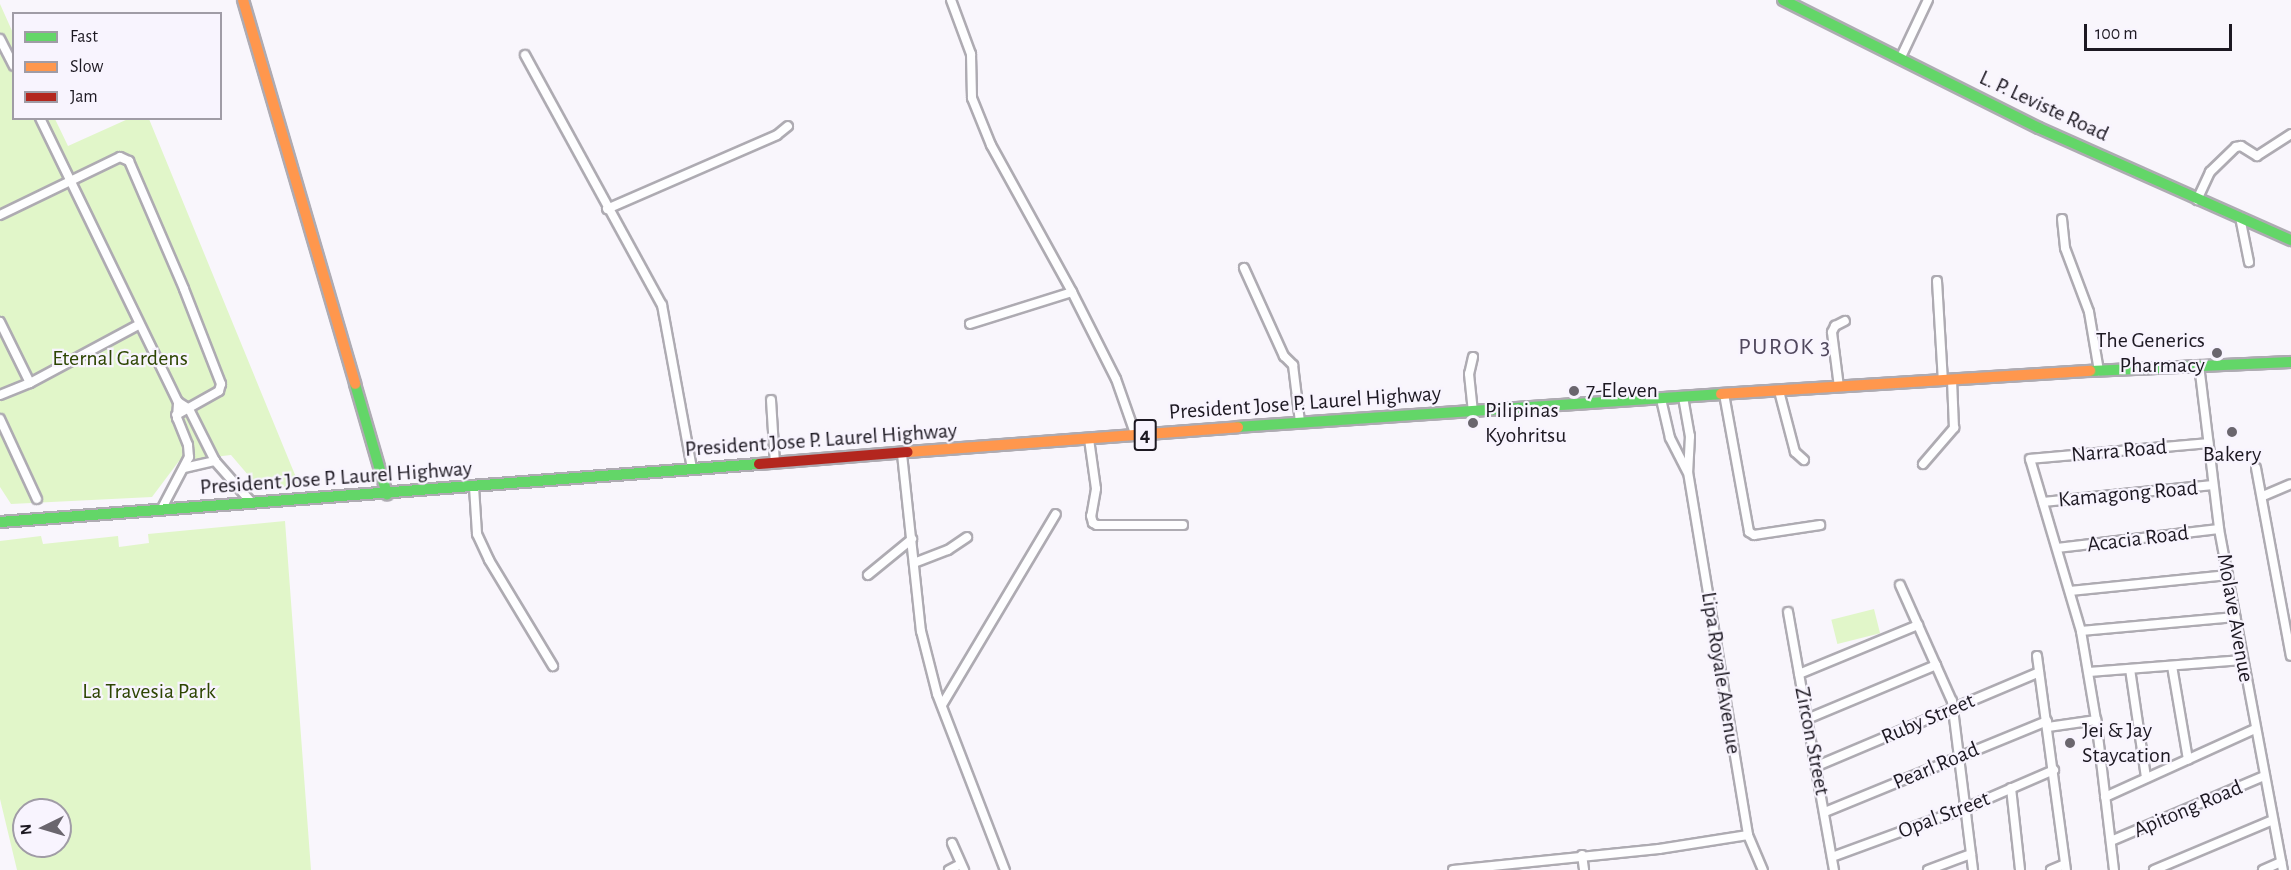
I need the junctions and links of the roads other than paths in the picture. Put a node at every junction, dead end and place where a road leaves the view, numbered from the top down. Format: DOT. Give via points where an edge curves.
graph roads {
  1 [pos="243,0"];
  2 [pos="951,0"];
  3 [pos="1783,0"];
  4 [pos="1928,0"];
  5 [pos="0,39"];
  6 [pos="525,55"];
  7 [pos="1900,57"];
  8 [pos="12,62"];
  9 [pos="41,120"];
  10 [pos="788,126"];
  11 [pos="2291,134"];
  12 [pos="70,179"];
  13 [pos="2197,200"];
  14 [pos="607,209"];
  15 [pos="0,215"];
  16 [pos="2240,217"];
  17 [pos="2062,219"];
  18 [pos="2291,240"];
  19 [pos="2249,262"];
  20 [pos="1244,268"];
  21 [pos="1937,281"];
  22 [pos="1072,292"];
  23 [pos="1845,321"];
  24 [pos="0,322"];
  25 [pos="970,324"];
  26 [pos="138,325"];
  27 [pos="1473,357"];
  28 [pos="2291,362"];
  29 [pos="2199,365"];
  30 [pos="2099,371"];
  31 [pos="1947,380"];
  32 [pos="30,384"];
  33 [pos="1839,387"];
  34 [pos="1779,391"];
  35 [pos="1724,394"];
  36 [pos="0,395"];
  37 [pos="1683,397"];
  38 [pos="1661,399"];
  39 [pos="771,400"];
  40 [pos="178,402"];
  41 [pos="189,409"];
  42 [pos="1473,410"];
  43 [pos="176,415"];
  44 [pos="0,419"];
  45 [pos="1300,422"];
  46 [pos="1136,436"];
  47 [pos="1089,439"];
  48 [pos="2208,442"];
  49 [pos="902,454"];
  50 [pos="1804,460"];
  51 [pos="215,461"];
  52 [pos="775,463"];
  53 [pos="1923,464"];
  54 [pos="184,468"];
  55 [pos="2256,468"];
  56 [pos="692,469"];
  57 [pos="1688,472"];
  58 [pos="2291,484"];
  59 [pos="2212,485"];
  60 [pos="474,487"];
  61 [pos="387,494"];
  62 [pos="2262,496"];
  63 [pos="37,499"];
  64 [pos="2043,502"];
  65 [pos="253,504"];
  66 [pos="161,510"];
  67 [pos="1056,514"];
  68 [pos="0,522"];
  69 [pos="1183,525"];
  70 [pos="1820,525"];
  71 [pos="2219,529"];
  72 [pos="967,537"];
  73 [pos="912,539"];
  74 [pos="2057,548"];
  75 [pos="914,563"];
  76 [pos="868,575"];
  77 [pos="2228,575"];
  78 [pos="1900,585"];
  79 [pos="2070,591"];
  80 [pos="1788,612"];
  81 [pos="2235,617"];
  82 [pos="1918,626"];
  83 [pos="2081,631"];
  84 [pos="2037,656"];
  85 [pos="2291,656"];
  86 [pos="2243,660"];
  87 [pos="1936,665"];
  88 [pos="553,666"];
  89 [pos="2172,666"];
  90 [pos="2130,669"];
  91 [pos="2039,672"];
  92 [pos="2088,672"];
  93 [pos="1799,674"];
  94 [pos="942,705"];
  95 [pos="1954,710"];
  96 [pos="1807,719"];
  97 [pos="2096,720"];
  98 [pos="2048,724"];
  99 [pos="2255,729"];
  100 [pos="1960,757"];
  101 [pos="2188,760"];
  102 [pos="1816,766"];
  103 [pos="2054,770"];
  104 [pos="2264,776"];
  105 [pos="2146,778"];
  106 [pos="2011,788"];
  107 [pos="2105,797"];
  108 [pos="1966,808"];
  109 [pos="1825,812"];
  110 [pos="2272,820"];
  111 [pos="1748,835"];
  112 [pos="2111,841"];
  113 [pos="952,843"];
  114 [pos="1971,854"];
  115 [pos="1582,855"];
  116 [pos="1832,857"];
  117 [pos="1530,860"];
  118 [pos="2282,866"];
  119 [pos="963,867"];
  120 [pos="2066,867"];
  121 [pos="949,870"];
  122 [pos="1005,870"];
  123 [pos="1453,870"];
  124 [pos="1530,870"];
  125 [pos="1584,870"];
  126 [pos="1763,870"];
  127 [pos="1834,870"];
  128 [pos="1928,870"];
  129 [pos="1973,870"];
  130 [pos="2020,870"];
  131 [pos="2051,870"];
  132 [pos="2114,870"];
  133 [pos="2154,870"];
  134 [pos="2263,870"];
  1 -- 61 [label="main road"];
  2 -- 22 [label="street" via="971,54 972,98 990,145"];
  3 -- 7 [label="main road, L. P. Leviste Road"];
  4 -- 7 [label="street"];
  5 -- 8 [label="street"];
  6 -- 14 [label="street"];
  7 -- 13 [label="main road, L. P. Leviste Road" via="2039,128"];
  9 -- 12 [label="street"];
  10 -- 14 [label="street" via="777,135"];
  11 -- 13 [label="street" via="2257,156 2236,147 2210,172"];
  12 -- 15 [label="street"];
  12 -- 26 [label="street"];
  12 -- 41 [label="street" via="120,157 129,161 221,384 219,391"];
  13 -- 16 [label="main road, L. P. Leviste Road"];
  14 -- 56 [label="street" via="662,305"];
  16 -- 18 [label="main road, L. P. Leviste Road"];
  16 -- 19 [label="street"];
  17 -- 30 [label="street" via="2065,248 2089,312"];
  20 -- 45 [label="street" via="1284,356 1293,365"];
  21 -- 31 [label="street"];
  22 -- 25 [label="street"];
  22 -- 46 [label="street" via="1116,379"];
  23 -- 33 [label="street" via="1832,332"];
  24 -- 32 [label="street"];
  26 -- 32 [label="street"];
  26 -- 40 [label="street"];
  27 -- 42 [label="street" via="1469,374"];
  28 -- 29 [label="main road, President Jose P. Laurel Highway / 4"];
  29 -- 30 [label="main road, President Jose P. Laurel Highway / 4"];
  29 -- 48 [label="street, Molave Avenue"];
  30 -- 31 [label="main road, President Jose P. Laurel Highway / 4"];
  31 -- 33 [label="main road, President Jose P. Laurel Highway / 4"];
  31 -- 53 [label="street" via="1954,428"];
  32 -- 36 [label="street"];
  33 -- 34 [label="main road, President Jose P. Laurel Highway / 4"];
  34 -- 35 [label="main road, President Jose P. Laurel Highway / 4"];
  34 -- 50 [label="street" via="1795,452"];
  35 -- 37 [label="main road, President Jose P. Laurel Highway / 4"];
  35 -- 70 [label="street" via="1749,532 1754,535"];
  37 -- 38 [label="main road, President Jose P. Laurel Highway / 4"];
  37 -- 57 [label="street, Lipa Royale Avenue" via="1690,436"];
  38 -- 42 [label="main road, President Jose P. Laurel Highway / 4"];
  38 -- 57 [label="street, Lipa Royale Avenue" via="1670,438"];
  39 -- 52 [label="street"];
  40 -- 41 [label="street"];
  40 -- 43 [label="street"];
  41 -- 43 [label="street"];
  41 -- 51 [label="street"];
  42 -- 45 [label="main road, President Jose P. Laurel Highway / 4"];
  43 -- 54 [label="street" via="190,451"];
  44 -- 63 [label="street"];
  45 -- 46 [label="main road, President Jose P. Laurel Highway / 4"];
  46 -- 47 [label="main road, President Jose P. Laurel Highway / 4"];
  47 -- 49 [label="main road, President Jose P. Laurel Highway / 4"];
  47 -- 69 [label="street" via="1096,489 1093,523"];
  48 -- 59 [label="street, Molave Avenue"];
  48 -- 64 [label="street, Narra Road" via="2030,459"];
  49 -- 52 [label="main road, President Jose P. Laurel Highway / 4"];
  49 -- 73 [label="street"];
  51 -- 54 [label="street"];
  51 -- 65 [label="street"];
  52 -- 56 [label="main road, President Jose P. Laurel Highway / 4"];
  54 -- 66 [label="street"];
  55 -- 62 [label="street"];
  56 -- 60 [label="main road, President Jose P. Laurel Highway / 4"];
  57 -- 111 [label="street, Lipa Royale Avenue"];
  58 -- 62 [label="street"];
  59 -- 64 [label="street, Kamagong Road"];
  59 -- 71 [label="street, Molave Avenue"];
  60 -- 61 [label="main road, President Jose P. Laurel Highway / 4"];
  60 -- 88 [label="street" via="477,534"];
  61 -- 65 [label="main road, President Jose P. Laurel Highway / 4"];
  62 -- 85 [label="street"];
  64 -- 74 [label="street"];
  65 -- 66 [label="main road, President Jose P. Laurel Highway / 4"];
  66 -- 68 [label="main road, President Jose P. Laurel Highway / 4"];
  67 -- 94 [label="street"];
  71 -- 74 [label="street, Acacia Road"];
  71 -- 77 [label="street, Molave Avenue"];
  72 -- 75 [label="street" via="948,550"];
  73 -- 75 [label="street"];
  73 -- 76 [label="street"];
  74 -- 79 [label="street"];
  75 -- 94 [label="street" via="921,631"];
  77 -- 79 [label="street"];
  77 -- 81 [label="street, Molave Avenue"];
  78 -- 82 [label="street"];
  79 -- 83 [label="street"];
  80 -- 93 [label="street, Zircon Street"];
  81 -- 83 [label="street"];
  81 -- 86 [label="street, Molave Avenue"];
  82 -- 87 [label="street"];
  82 -- 93 [label="street"];
  83 -- 92 [label="street"];
  84 -- 91 [label="street"];
  86 -- 89 [label="street"];
  86 -- 99 [label="street, Molave Avenue"];
  87 -- 95 [label="street"];
  87 -- 96 [label="street"];
  89 -- 90 [label="street"];
  89 -- 101 [label="street"];
  90 -- 92 [label="street"];
  90 -- 105 [label="street"];
  91 -- 95 [label="street, Ruby Street"];
  91 -- 98 [label="street"];
  92 -- 97 [label="street"];
  93 -- 96 [label="street, Zircon Street"];
  94 -- 122 [label="street"];
  95 -- 100 [label="street"];
  95 -- 102 [label="street, Ruby Street"];
  96 -- 102 [label="street, Zircon Street"];
  97 -- 98 [label="street, Pearl Road"];
  97 -- 107 [label="street"];
  98 -- 100 [label="street, Pearl Road"];
  98 -- 103 [label="street"];
  99 -- 101 [label="street"];
  99 -- 104 [label="street, Molave Avenue"];
  100 -- 108 [label="street"];
  100 -- 109 [label="street, Pearl Road"];
  101 -- 105 [label="street"];
  102 -- 109 [label="street, Zircon Street"];
  103 -- 106 [label="street, Opal Street"];
  103 -- 120 [label="street"];
  104 -- 110 [label="street, Molave Avenue"];
  104 -- 112 [label="street, Apitong Road"];
  105 -- 107 [label="street"];
  106 -- 108 [label="street, Opal Street"];
  106 -- 130 [label="street"];
  107 -- 112 [label="street"];
  108 -- 114 [label="street"];
  108 -- 116 [label="street, Opal Street"];
  109 -- 116 [label="street, Zircon Street"];
  110 -- 118 [label="street, Molave Avenue"];
  110 -- 133 [label="street"];
  111 -- 115 [label="street" via="1659,849"];
  111 -- 126 [label="street, Lipa Royale Avenue"];
  112 -- 132 [label="street"];
  113 -- 119 [label="street"];
  114 -- 128 [label="street"];
  114 -- 129 [label="street"];
  115 -- 117 [label="street"];
  115 -- 125 [label="street"];
  116 -- 127 [label="street, Zircon Street"];
  117 -- 123 [label="street"];
  117 -- 124 [label="street"];
  118 -- 134 [label="street"];
  119 -- 121 [label="street"];
  120 -- 131 [label="street"];
}
